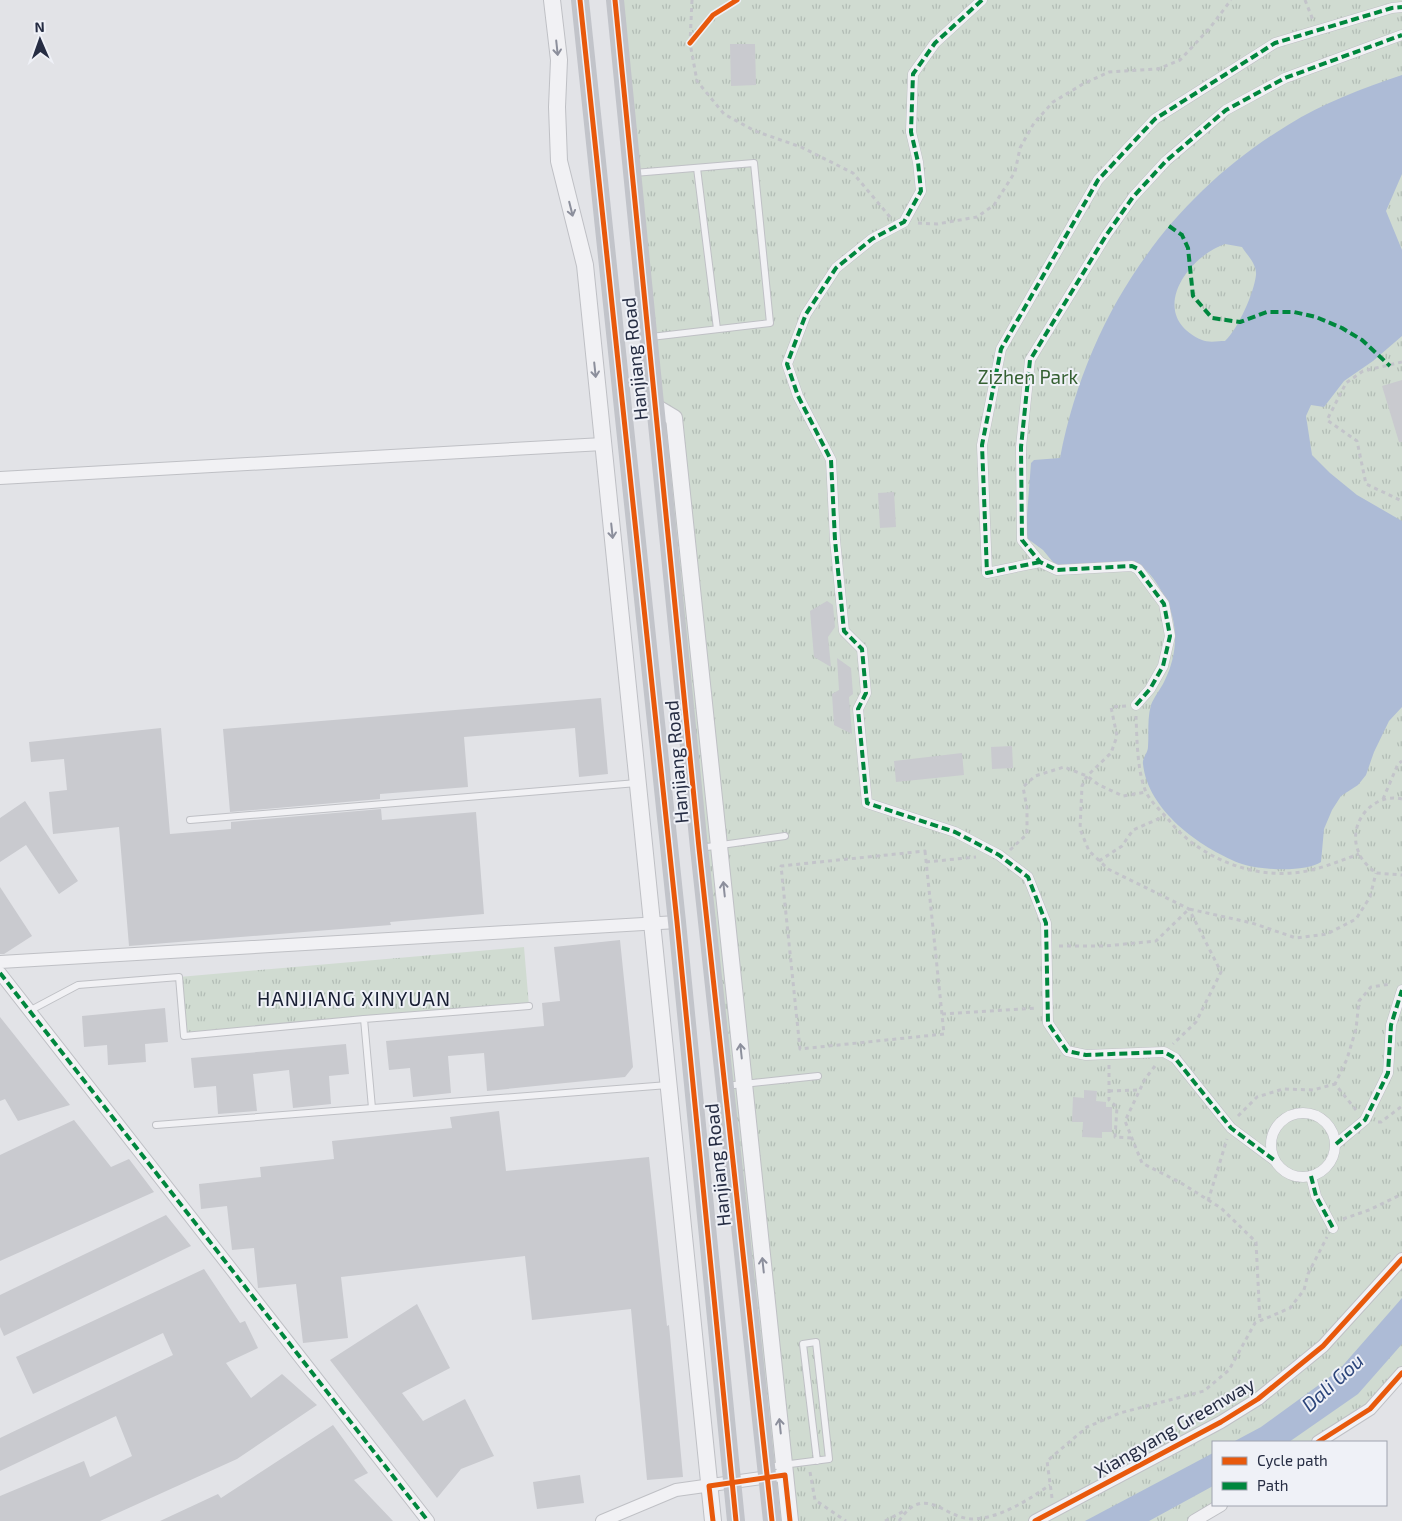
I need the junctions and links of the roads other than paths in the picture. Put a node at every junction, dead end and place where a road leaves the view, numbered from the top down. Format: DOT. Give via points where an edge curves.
graph roads {
  1 [pos="552,0"];
  2 [pos="580,0"];
  3 [pos="615,0"];
  4 [pos="982,0"];
  5 [pos="1402,7"];
  6 [pos="1402,36"];
  7 [pos="697,168"];
  8 [pos="631,173"];
  9 [pos="717,329"];
  10 [pos="647,337"];
  11 [pos="654,406"];
  12 [pos="603,444"];
  13 [pos="0,478"];
  14 [pos="1040,562"];
  15 [pos="1136,705"];
  16 [pos="637,783"];
  17 [pos="190,820"];
  18 [pos="785,836"];
  19 [pos="719,845"];
  20 [pos="699,848"];
  21 [pos="677,922"];
  22 [pos="652,924"];
  23 [pos="0,962"];
  24 [pos="0,973"];
  25 [pos="1398,987"];
  26 [pos="530,1006"];
  27 [pos="29,1011"];
  28 [pos="364,1019"];
  29 [pos="818,1076"];
  30 [pos="744,1083"];
  31 [pos="668,1085"];
  32 [pos="724,1086"];
  33 [pos="372,1108"];
  34 [pos="156,1125"];
  35 [pos="1336,1144"];
  36 [pos="1274,1160"];
  37 [pos="1311,1176"];
  38 [pos="1333,1228"];
  39 [pos="1402,1259"];
  40 [pos="1402,1374"];
  41 [pos="1320,1441"];
  42 [pos="817,1461"];
  43 [pos="785,1470"];
  44 [pos="766,1473"];
  45 [pos="732,1484"];
  46 [pos="709,1486"];
  47 [pos="1220,1506"];
  48 [pos="428,1521"];
  49 [pos="602,1521"];
  50 [pos="713,1521"];
  51 [pos="736,1521"];
  52 [pos="772,1521"];
  53 [pos="790,1521"];
  54 [pos="1035,1521"];
  55 [pos="1194,1521"];
  1 -- 12 [label="street, one-way" via="558,60 560,161 584,265"];
  2 -- 21 [label="main road, Hanjiang Road"];
  3 -- 8 [label="main road, Hanjiang Road"];
  4 -- 36 [label="street" via="935,43 913,74 911,132 921,191 904,222 872,239 836,268 806,314 787,364 798,396 832,460 835,540 844,631 862,649 866,693 858,710 867,803 955,832 999,855 1028,877 1046,923 1048,1023 1067,1051 1086,1055 1164,1052 1175,1058 1230,1128"];
  5 -- 14 [label="street" via="1275,43 1155,119 1098,180 1001,349 982,445 987,573"];
  6 -- 14 [label="street" via="1285,78 1226,110 1166,161 1133,197 1106,234 1030,360 1021,447 1022,540"];
  7 -- 8 [label="lane"];
  7 -- 9 [label="lane"];
  7 -- 9 [label="lane" via="754,163 770,323"];
  8 -- 10 [label="main road, Hanjiang Road"];
  9 -- 10 [label="lane"];
  10 -- 11 [label="main road, Hanjiang Road"];
  11 -- 19 [label="street" via="674,418"];
  11 -- 20 [label="main road, Hanjiang Road"];
  12 -- 13 [label="street"];
  12 -- 16 [label="street, one-way"];
  14 -- 15 [label="street" via="1062,571 1132,566 1138,569 1164,604 1170,636 1163,666"];
  16 -- 17 [label="lane"];
  16 -- 22 [label="street"];
  18 -- 19 [label="lane"];
  19 -- 20 [label="lane"];
  30 -- 19 [label="street, one-way"];
  20 -- 32 [label="main road, Hanjiang Road"];
  21 -- 22 [label="street"];
  21 -- 45 [label="main road, Hanjiang Road"];
  22 -- 23 [label="street"];
  22 -- 31 [label="street"];
  24 -- 27 [label="street"];
  25 -- 35 [label="street" via="1391,1025 1388,1073 1365,1120"];
  26 -- 28 [label="lane"];
  27 -- 28 [label="lane" via="78,985 179,978 184,1036"];
  27 -- 48 [label="street"];
  28 -- 33 [label="lane"];
  29 -- 30 [label="lane"];
  30 -- 32 [label="lane"];
  43 -- 30 [label="street, one-way"];
  31 -- 33 [label="lane"];
  31 -- 46 [label="street"];
  32 -- 44 [label="main road, Hanjiang Road"];
  33 -- 34 [label="lane"];
  35 -- 36 [label="street" via="1334,1134 1320,1117 1300,1112 1289,1115 1274,1130 1271,1140"];
  35 -- 37 [label="street" via="1329,1164"];
  36 -- 37 [label="street" via="1290,1174"];
  37 -- 38 [label="street" via="1316,1196"];
  39 -- 54 [label="street, Xiangyang Greenway" via="1323,1346 1258,1399"];
  40 -- 41 [label="street" via="1370,1409"];
  42 -- 42 [label="lane" via="829,1459 816,1342 803,1344"];
  42 -- 43 [label="lane"];
  43 -- 44 [label="street"];
  43 -- 53 [label="street"];
  44 -- 45 [label="street"];
  44 -- 52 [label="main road, Hanjiang Road"];
  45 -- 46 [label="street"];
  45 -- 51 [label="main road, Hanjiang Road"];
  46 -- 49 [label="street" via="676,1490"];
  46 -- 50 [label="street"];
  47 -- 55 [label="street"];
}
